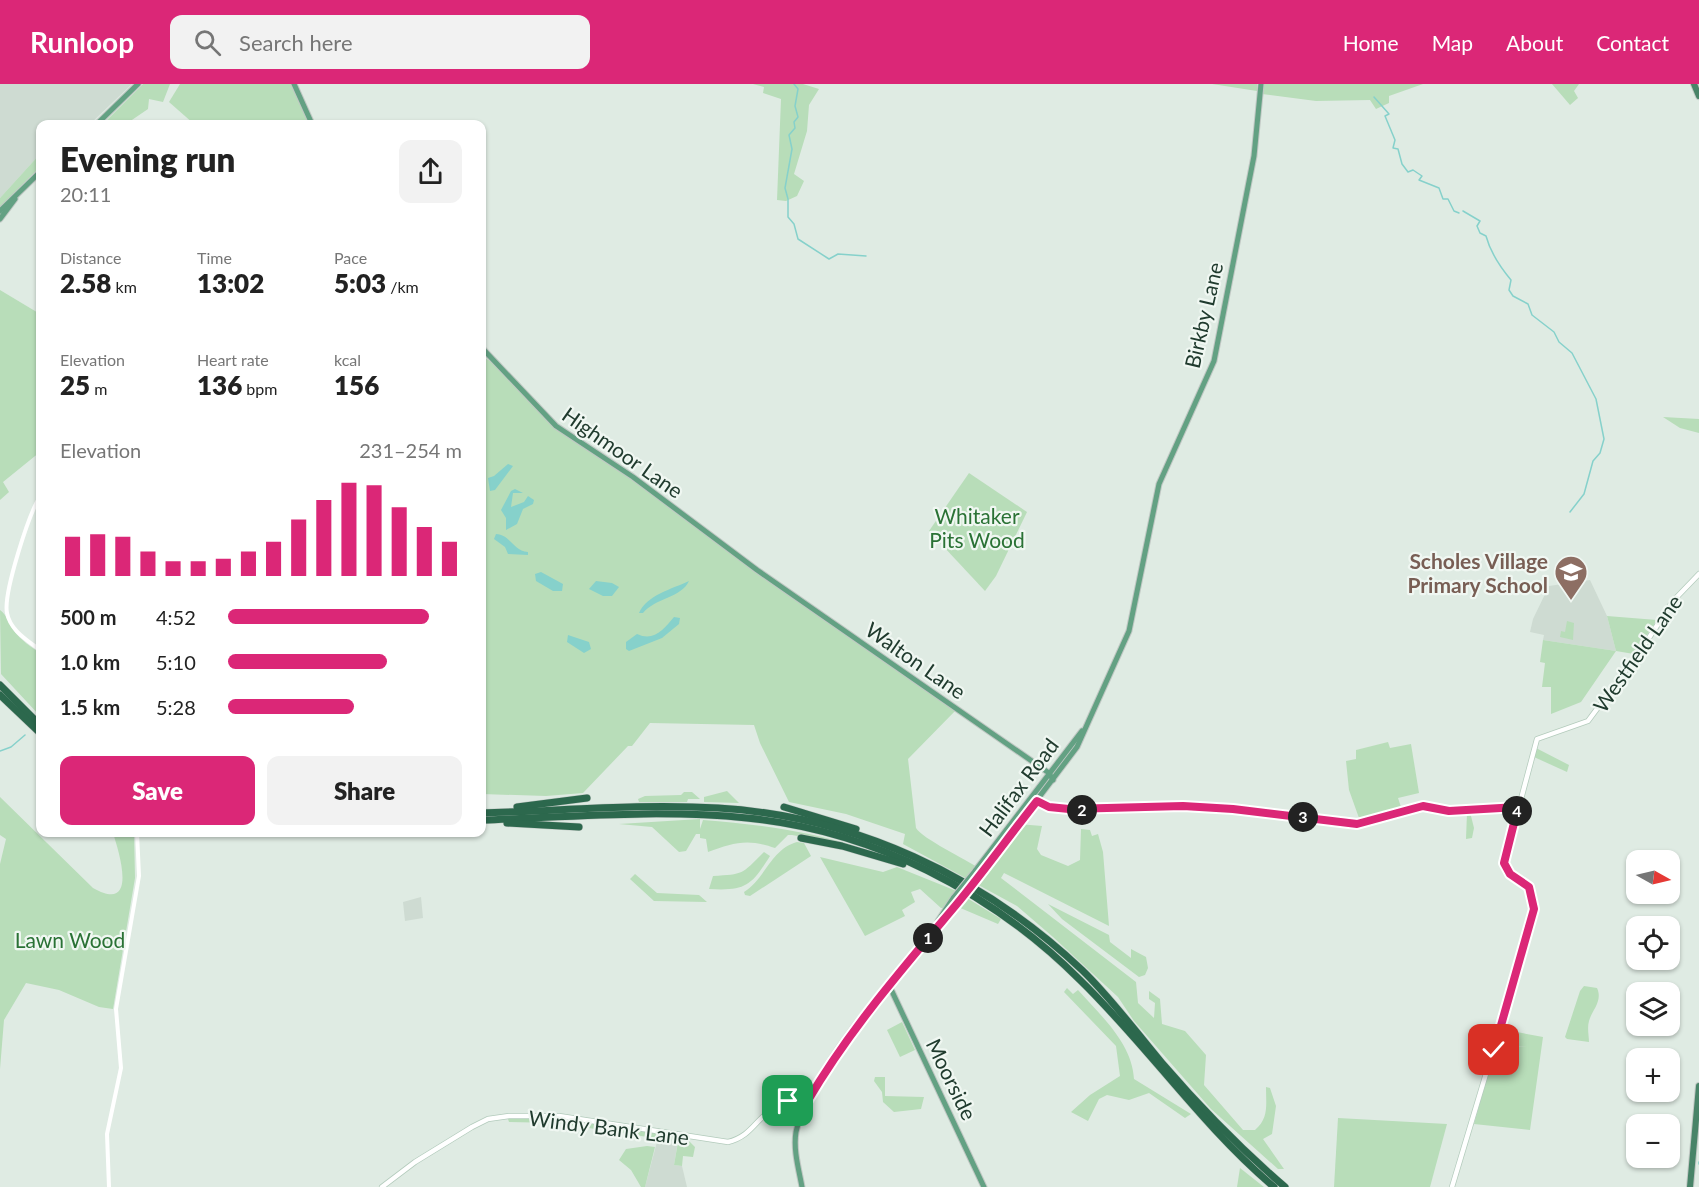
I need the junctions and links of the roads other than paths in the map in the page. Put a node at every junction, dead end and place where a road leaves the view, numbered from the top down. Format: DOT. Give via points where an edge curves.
graph roads {
  1 [pos="138,84"];
  2 [pos="294,84"];
  3 [pos="1260,84"];
  4 [pos="1695,84"];
  5 [pos="1699,96"];
  6 [pos="101,120"];
  7 [pos="310,120"];
  8 [pos="36,176"];
  9 [pos="21,191"];
  10 [pos="0,211"];
  11 [pos="0,219"];
  12 [pos="486,352"];
  13 [pos="36,508"];
  14 [pos="757,570"];
  15 [pos="1699,574"];
  16 [pos="1134,615"];
  17 [pos="36,647"];
  18 [pos="0,685"];
  19 [pos="0,695"];
  20 [pos="0,701"];
  21 [pos="1089,723"];
  22 [pos="36,726"];
  23 [pos="36,726"];
  24 [pos="36,727"];
  25 [pos="1067,761"];
  26 [pos="1049,773"];
  27 [pos="1053,780"];
  28 [pos="586,798"];
  29 [pos="1034,799"];
  30 [pos="784,807"];
  31 [pos="1518,807"];
  32 [pos="486,811"];
  33 [pos="486,812"];
  34 [pos="486,821"];
  35 [pos="486,821"];
  36 [pos="579,827"];
  37 [pos="137,837"];
  38 [pos="801,838"];
  39 [pos="900,850"];
  40 [pos="939,877"];
  41 [pos="889,985"];
  42 [pos="1699,1086"];
  43 [pos="807,1102"];
  44 [pos="109,1187"];
  45 [pos="382,1187"];
  46 [pos="802,1187"];
  47 [pos="984,1187"];
  48 [pos="1274,1187"];
  49 [pos="1285,1187"];
  50 [pos="1452,1187"];
  51 [pos="1690,1187"];
  1 -- 6 [label="main road"];
  2 -- 7 [label="main road"];
  3 -- 16 [label="main road, Birkby Lane" via="1254,156 1214,361 1159,484"];
  4 -- 5 [label="highway"];
  8 -- 9 [label="main road"];
  9 -- 10 [label="main road"];
  9 -- 11 [label="main road"];
  12 -- 14 [label="main road, Highmoor Lane" via="556,426 633,477"];
  13 -- 17 [label="street" via="8,588 7,612 16,631"];
  14 -- 26 [label="main road, Walton Lane"];
  15 -- 31 [label="main road, Westfield Lane" via="1673,601 1588,721 1537,739"];
  16 -- 21 [label="main road, Halifax Road"];
  18 -- 22 [label="highway"];
  19 -- 23 [label="highway"];
  20 -- 24 [label="highway"];
  21 -- 25 [label="main road, Halifax Road"];
  21 -- 26 [label="main road, Halifax Road"];
  25 -- 26 [label="main road" via="1058,771"];
  25 -- 27 [label="main road, Halifax Road"];
  26 -- 27 [label="main road, Walton Lane"];
  26 -- 29 [label="main road, Halifax Road"];
  27 -- 29 [label="main road, Halifax Road"];
  28 -- 32 [label="highway"];
  29 -- 31 [label="main road" via="1049,807 1069,809 1183,806 1357,824 1423,806 1449,811"];
  29 -- 41 [label="main road, Halifax Road, bridge"];
  30 -- 39 [label="highway" via="872,835"];
  31 -- 50 [label="main road" via="1504,863 1510,874 1529,887 1534,909"];
  33 -- 39 [label="highway" via="691,807 737,810 824,825"];
  34 -- 36 [label="highway"];
  35 -- 40 [label="highway" via="691,815 750,818 850,840"];
  37 -- 44 [label="street" via="139,876 116,1009 121,1068 107,1134"];
  38 -- 40 [label="highway" via="867,853"];
  39 -- 49 [label="highway" via="972,887 1020,919 1082,970 1219,1124"];
  40 -- 48 [label="highway" via="1005,916 1055,957 1107,1007 1199,1116"];
  41 -- 43 [label="main road" via="836,1054"];
  41 -- 47 [label="main road, Moorside"];
  42 -- 51 [label="highway"];
  43 -- 45 [label="main road, Windy Bank Lane" via="788,1101 774,1107 738,1139 728,1142 559,1116 488,1119 415,1162"];
  43 -- 46 [label="main road" via="795,1141"];
}
